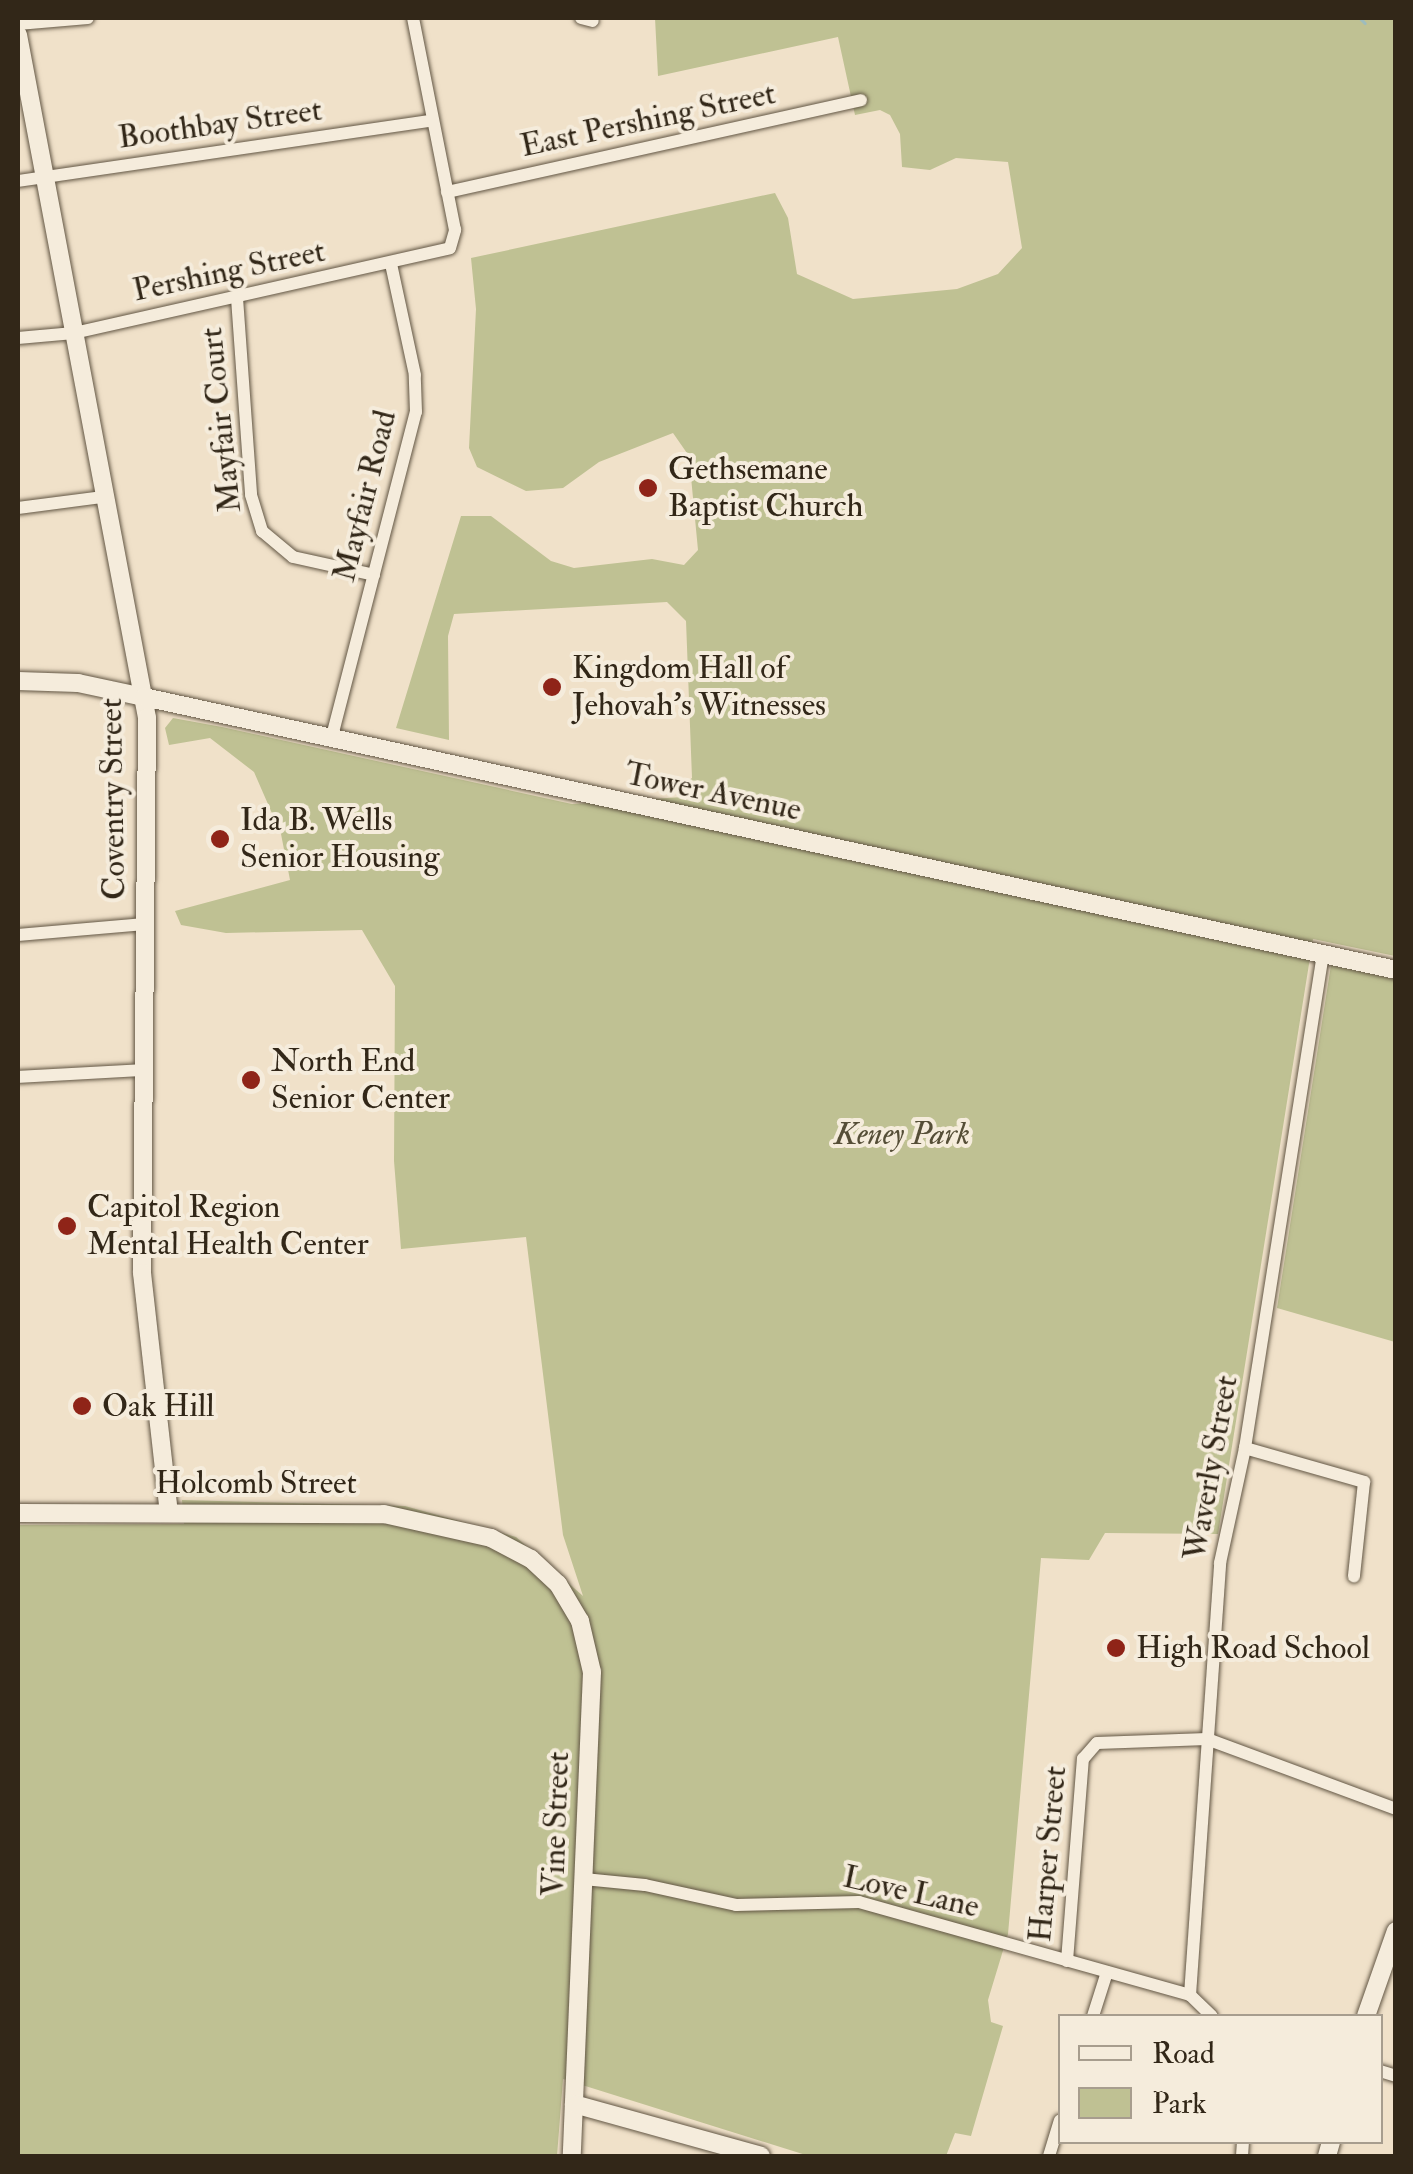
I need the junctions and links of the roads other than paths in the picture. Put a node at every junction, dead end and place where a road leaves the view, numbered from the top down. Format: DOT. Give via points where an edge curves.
graph roads {
  1 [pos="88,18"];
  2 [pos="413,18"];
  3 [pos="18,24"];
  4 [pos="18,35"];
  5 [pos="860,100"];
  6 [pos="431,121"];
  7 [pos="45,177"];
  8 [pos="18,180"];
  9 [pos="447,192"];
  10 [pos="391,264"];
  11 [pos="237,298"];
  12 [pos="74,333"];
  13 [pos="18,338"];
  14 [pos="104,496"];
  15 [pos="18,508"];
  16 [pos="374,576"];
  17 [pos="18,680"];
  18 [pos="144,696"];
  19 [pos="331,740"];
  20 [pos="145,924"];
  21 [pos="18,935"];
  22 [pos="1323,954"];
  23 [pos="1396,970"];
  24 [pos="144,1070"];
  25 [pos="18,1077"];
  26 [pos="1245,1448"];
  27 [pos="169,1512"];
  28 [pos="18,1513"];
  29 [pos="491,1538"];
  30 [pos="1354,1576"];
  31 [pos="1207,1739"];
  32 [pos="1396,1809"];
  33 [pos="584,1879"];
  34 [pos="1396,1931"];
  35 [pos="1068,1962"];
  36 [pos="1107,1972"];
  37 [pos="1190,1995"];
  38 [pos="1094,2014"];
  39 [pos="1210,2014"];
  40 [pos="1367,2014"];
  41 [pos="574,2104"];
  42 [pos="1058,2127"];
  43 [pos="572,2156"];
  44 [pos="761,2156"];
  45 [pos="1049,2156"];
  1 -- 3 [label="street"];
  2 -- 6 [label="street"];
  4 -- 7 [label="street, Coventry Street"];
  5 -- 9 [label="street, East Pershing Street"];
  6 -- 7 [label="street, Boothbay Street"];
  6 -- 9 [label="street"];
  7 -- 8 [label="street, Boothbay Street"];
  7 -- 12 [label="street, Coventry Street"];
  9 -- 10 [label="street, Pershing Street" via="455,230 450,248"];
  10 -- 11 [label="street, Pershing Street"];
  10 -- 16 [label="street, Mayfair Road" via="417,395"];
  11 -- 12 [label="street, Pershing Street"];
  11 -- 16 [label="street, Mayfair Court" via="251,496 262,531 292,556"];
  12 -- 13 [label="street, Pershing Street"];
  12 -- 14 [label="street, Coventry Street"];
  14 -- 15 [label="street"];
  14 -- 18 [label="street, Coventry Street"];
  16 -- 19 [label="street, Mayfair Road"];
  17 -- 18 [label="street, Tower Avenue"];
  18 -- 19 [label="street, Tower Avenue"];
  18 -- 20 [label="street, Coventry Street"];
  19 -- 22 [label="street, Tower Avenue"];
  20 -- 21 [label="street"];
  20 -- 24 [label="street, Coventry Street"];
  22 -- 23 [label="street, Tower Avenue"];
  22 -- 26 [label="street, Waverly Street"];
  24 -- 25 [label="street"];
  24 -- 27 [label="street, Coventry Street" via="142,1292"];
  26 -- 30 [label="street" via="1364,1482"];
  26 -- 31 [label="street, Waverly Street" via="1220,1563"];
  27 -- 28 [label="street, Holcomb Street"];
  27 -- 29 [label="street, Holcomb Street" via="384,1514"];
  29 -- 33 [label="street, Vine Street" via="531,1559 558,1584 589,1648"];
  31 -- 32 [label="street"];
  31 -- 35 [label="street, Harper Street" via="1097,1743 1084,1750"];
  31 -- 37 [label="street, Waverly Street"];
  33 -- 35 [label="street, Love Lane" via="736,1905 860,1902"];
  33 -- 41 [label="street, Vine Street"];
  34 -- 40 [label="street"];
  35 -- 36 [label="street, Love Lane"];
  36 -- 37 [label="street, Love Lane"];
  36 -- 38 [label="street"];
  37 -- 39 [label="street, Love Lane"];
  41 -- 43 [label="street, Vine Street"];
  41 -- 44 [label="street"];
  42 -- 45 [label="street"];
}
